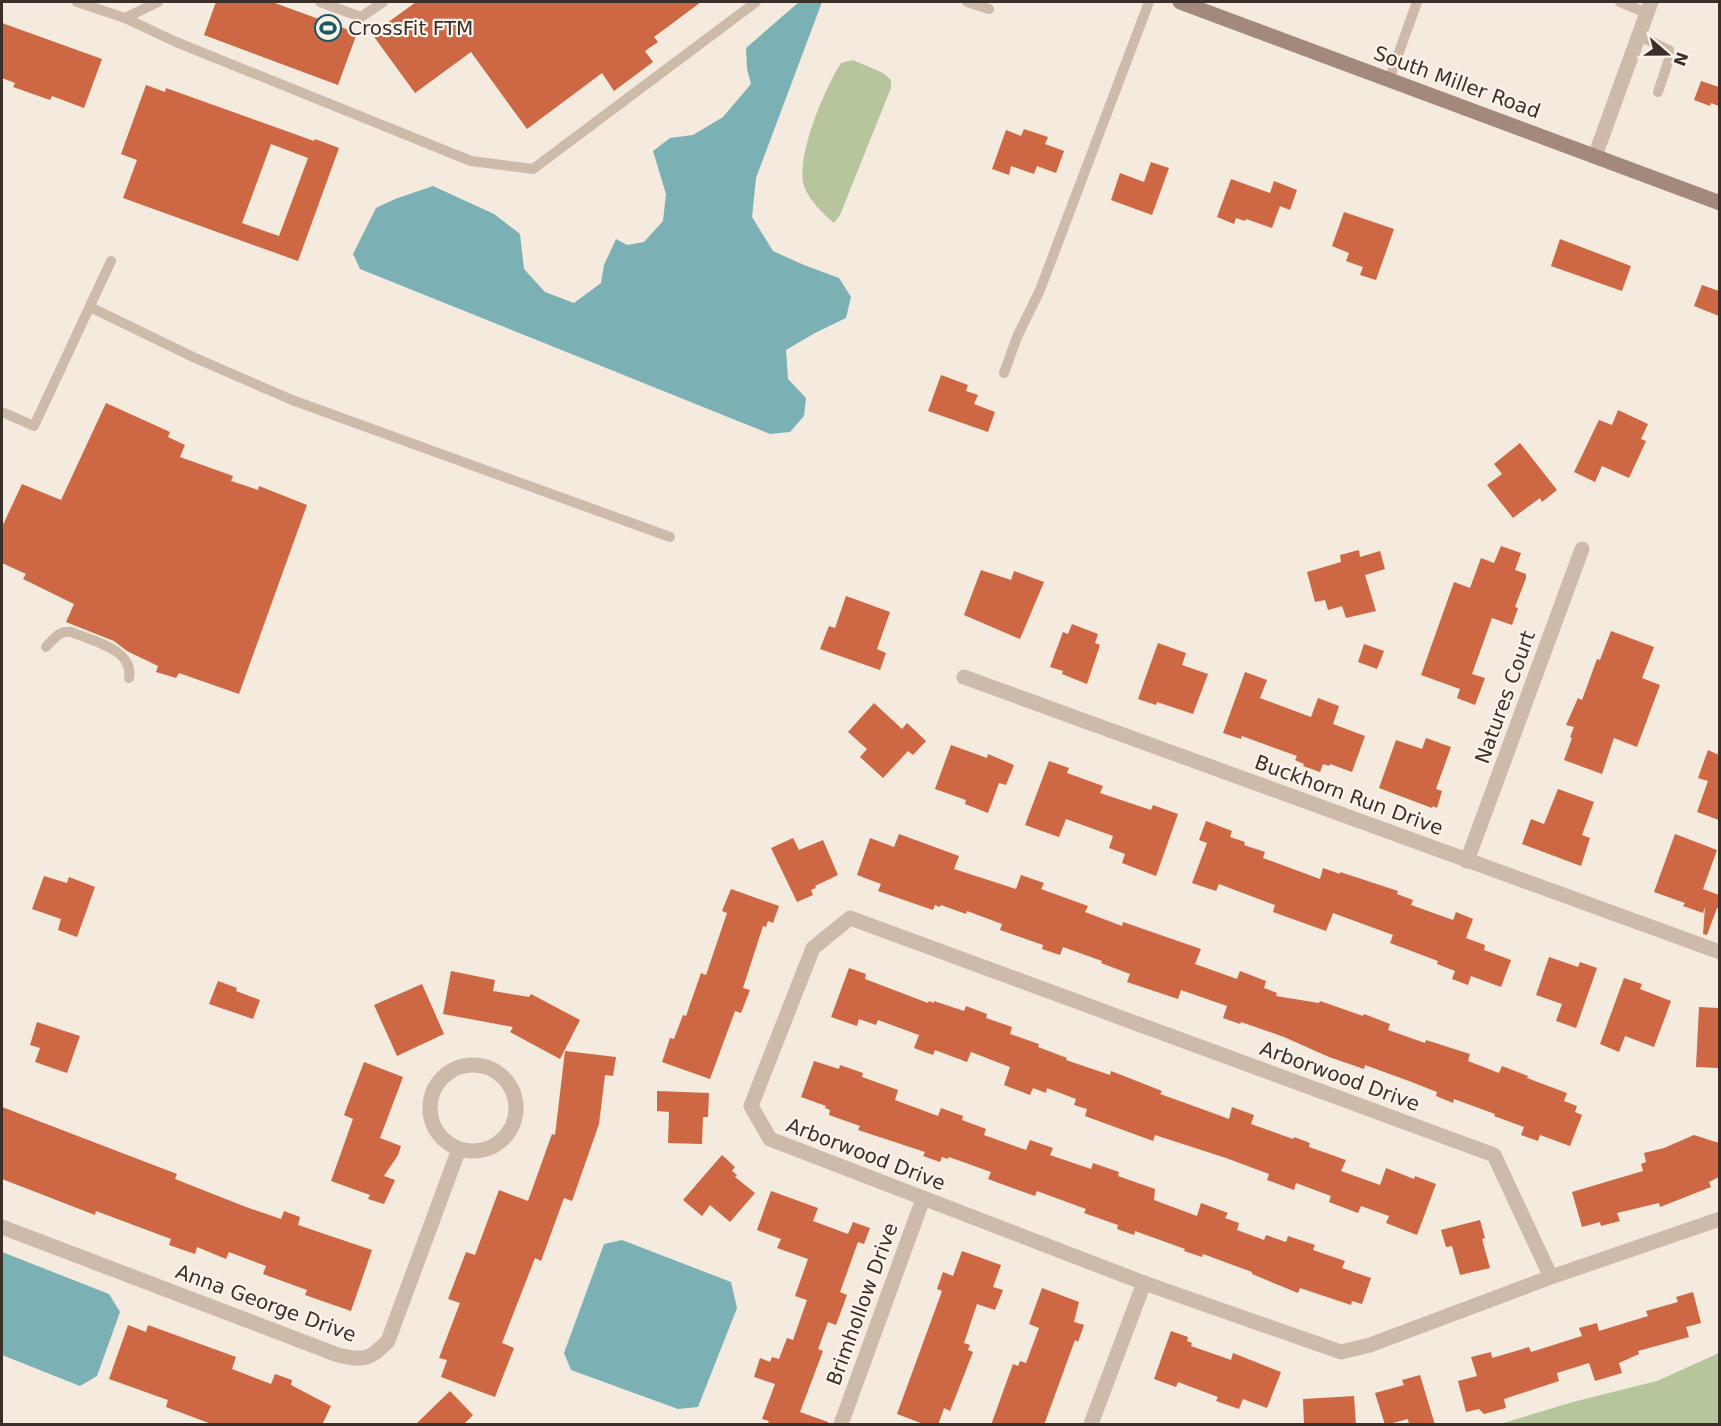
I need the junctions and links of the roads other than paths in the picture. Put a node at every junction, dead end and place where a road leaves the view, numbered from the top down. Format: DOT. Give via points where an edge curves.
graph roads {
  1 [pos="77,2"];
  2 [pos="158,2"];
  3 [pos="320,2"];
  4 [pos="348,2"];
  5 [pos="383,2"];
  6 [pos="756,2"];
  7 [pos="967,2"];
  8 [pos="1149,2"];
  9 [pos="1180,2"];
  10 [pos="1417,2"];
  11 [pos="1620,2"];
  12 [pos="1649,7"];
  13 [pos="989,9"];
  14 [pos="361,17"];
  15 [pos="125,18"];
  16 [pos="1639,36"];
  17 [pos="1389,80"];
  18 [pos="1658,92"];
  19 [pos="1595,156"];
  20 [pos="1719,202"];
  21 [pos="111,261"];
  22 [pos="90,307"];
  23 [pos="1004,373"];
  24 [pos="2,412"];
  25 [pos="670,537"];
  26 [pos="1582,549"];
  27 [pos="46,647"];
  28 [pos="964,677"];
  29 [pos="129,678"];
  30 [pos="1467,861"];
  31 [pos="1719,952"];
  32 [pos="459,1149"];
  33 [pos="923,1199"];
  34 [pos="1719,1219"];
  35 [pos="2,1227"];
  36 [pos="1551,1276"];
  37 [pos="1144,1283"];
  38 [pos="840,1425"];
  39 [pos="1091,1425"];
  1 -- 15 [label="lane"];
  2 -- 15 [label="lane"];
  3 -- 14 [label="lane"];
  4 -- 14 [label="lane"];
  5 -- 14 [label="lane"];
  6 -- 15 [label="lane" via="533,169 471,161"];
  7 -- 13 [label="lane"];
  8 -- 23 [label="lane" via="1040,290"];
  9 -- 17 [label="street, South Miller Road"];
  10 -- 17 [label="lane"];
  11 -- 12 [label="lane"];
  12 -- 16 [label="street"];
  16 -- 18 [label="lane" via="1669,50"];
  16 -- 19 [label="street"];
  17 -- 19 [label="street, South Miller Road"];
  19 -- 20 [label="street, South Miller Road"];
  21 -- 22 [label="lane"];
  22 -- 24 [label="lane" via="34,426"];
  22 -- 25 [label="lane" via="292,400"];
  26 -- 30 [label="street, Natures Court"];
  27 -- 29 [label="lane" via="59,633 71,632 122,655 129,662"];
  28 -- 30 [label="street, Buckhorn Run Drive"];
  30 -- 31 [label="street, Buckhorn Run Drive"];
  32 -- 32 [label="street" via="490,1147 507,1134 515,1115 509,1084 483,1066 452,1071 443,1077 432,1096 431,1118 435,1128"];
  32 -- 35 [label="street, Anna George Drive" via="388,1341 373,1356 355,1359 338,1355"];
  33 -- 36 [label="street, Arborwood Drive" via="770,1139 752,1106 813,948 850,918 1494,1155"];
  33 -- 37 [label="street, Arborwood Drive"];
  33 -- 38 [label="street, Brimhollow Drive"];
  34 -- 36 [label="street, Arborwood Drive"];
  36 -- 37 [label="street, Arborwood Drive" via="1370,1345 1341,1352"];
  37 -- 39 [label="street"];
}
